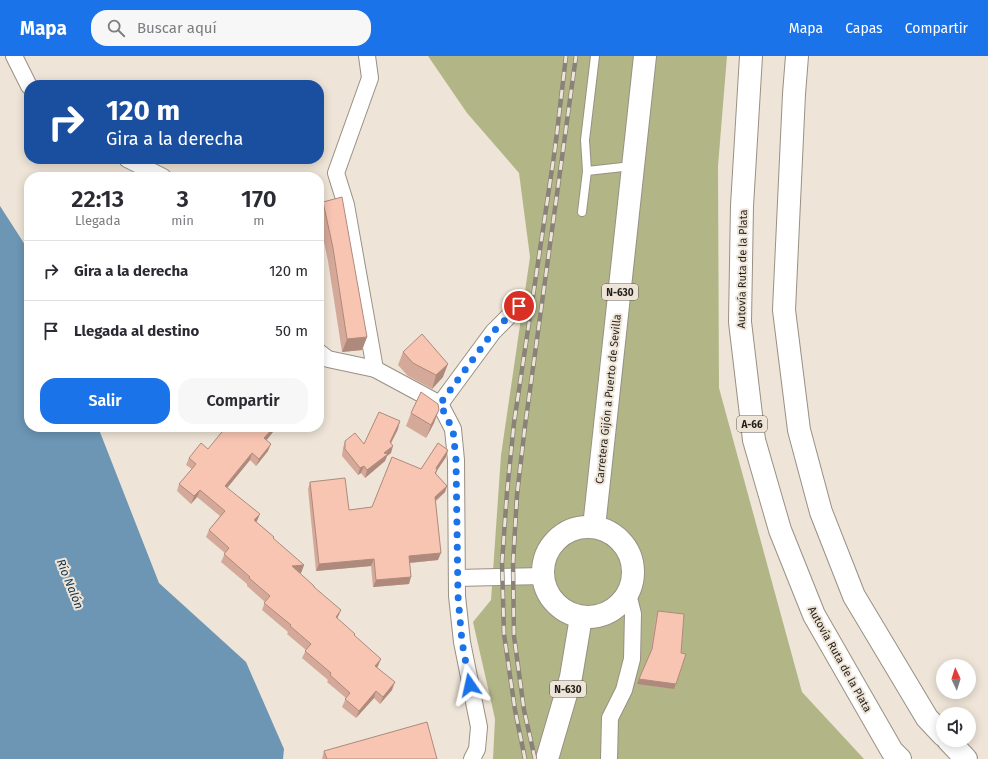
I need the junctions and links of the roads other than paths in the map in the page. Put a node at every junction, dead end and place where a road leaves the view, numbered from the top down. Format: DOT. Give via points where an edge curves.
graph roads {
  1 [pos="14,56"];
  2 [pos="367,56"];
  3 [pos="595,56"];
  4 [pos="645,56"];
  5 [pos="751,56"];
  6 [pos="798,56"];
  7 [pos="26,80"];
  8 [pos="137,164"];
  9 [pos="633,166"];
  10 [pos="587,171"];
  11 [pos="153,172"];
  12 [pos="582,212"];
  13 [pos="519,306"];
  14 [pos="324,356"];
  15 [pos="375,369"];
  16 [pos="440,404"];
  17 [pos="594,528"];
  18 [pos="544,576"];
  19 [pos="457,578"];
  20 [pos="628,594"];
  21 [pos="582,617"];
  22 [pos="936,728"];
  23 [pos="955,747"];
  24 [pos="477,756"];
  25 [pos="548,759"];
  26 [pos="609,759"];
  27 [pos="900,759"];
  28 [pos="966,759"];
  1 -- 7 [label="street"];
  2 -- 15 [label="street" via="370,78 336,173 346,205"];
  3 -- 10 [label="lane" via="585,140"];
  4 -- 9 [label="highway, Carretera Gijón a Puerto de Sevilla / N-630"];
  5 -- 27 [label="highway, Autovía Ruta de la Plata / A-66" via="742,206 740,322 754,440 780,530 814,615 892,751"];
  6 -- 22 [label="highway" via="784,310 798,430 821,512 854,596 927,718"];
  8 -- 11 [label="street"];
  9 -- 10 [label="lane"];
  9 -- 17 [label="highway, Carretera Gijón a Puerto de Sevilla / N-630"];
  10 -- 12 [label="lane"];
  13 -- 16 [label="street" via="493,332"];
  14 -- 15 [label="street" via="328,359"];
  15 -- 16 [label="street"];
  16 -- 19 [label="street" via="453,430 456,460"];
  17 -- 18 [label="highway" via="572,530 553,543 543,563"];
  17 -- 20 [label="highway" via="611,533 624,544 632,560 633,577"];
  18 -- 19 [label="street"];
  18 -- 21 [label="highway" via="545,588 559,607"];
  19 -- 24 [label="street" via="462,642 478,727"];
  20 -- 21 [label="highway" via="616,607 600,616"];
  20 -- 26 [label="street" via="633,614 632,659 624,690 610,718"];
  21 -- 25 [label="highway, N-630" via="571,677"];
  23 -- 28 [label="highway"];
}
